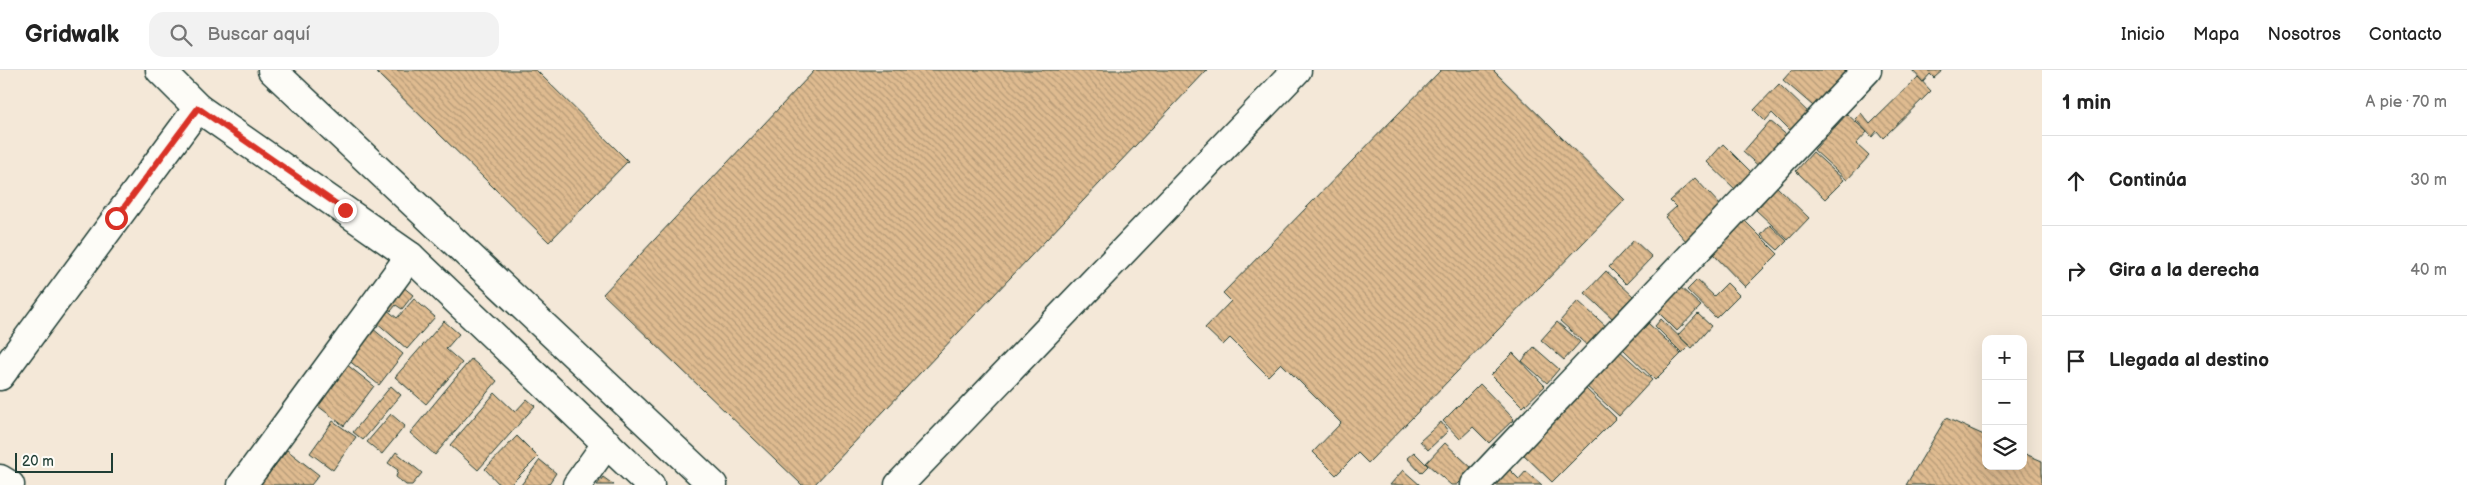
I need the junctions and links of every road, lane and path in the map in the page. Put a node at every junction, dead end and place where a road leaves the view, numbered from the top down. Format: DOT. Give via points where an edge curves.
graph roads {
  1 [pos="160,70"];
  2 [pos="272,70"];
  3 [pos="1297,70"];
  4 [pos="1867,70"];
  5 [pos="198,108"];
  6 [pos="410,256"];
  7 [pos="0,376"];
  8 [pos="607,443"];
  9 [pos="0,479"];
  10 [pos="10,485"];
  11 [pos="242,485"];
  12 [pos="577,485"];
  13 [pos="650,485"];
  14 [pos="713,485"];
  15 [pos="899,485"];
  16 [pos="1475,485"];
  1 -- 5 [label="street"];
  2 -- 14 [label="street"];
  3 -- 15 [label="street"];
  4 -- 16 [label="street"];
  5 -- 6 [label="street"];
  5 -- 7 [label="street"];
  6 -- 8 [label="street"];
  6 -- 11 [label="street"];
  8 -- 12 [label="street"];
  8 -- 13 [label="street"];
  9 -- 10 [label="street"];
}
